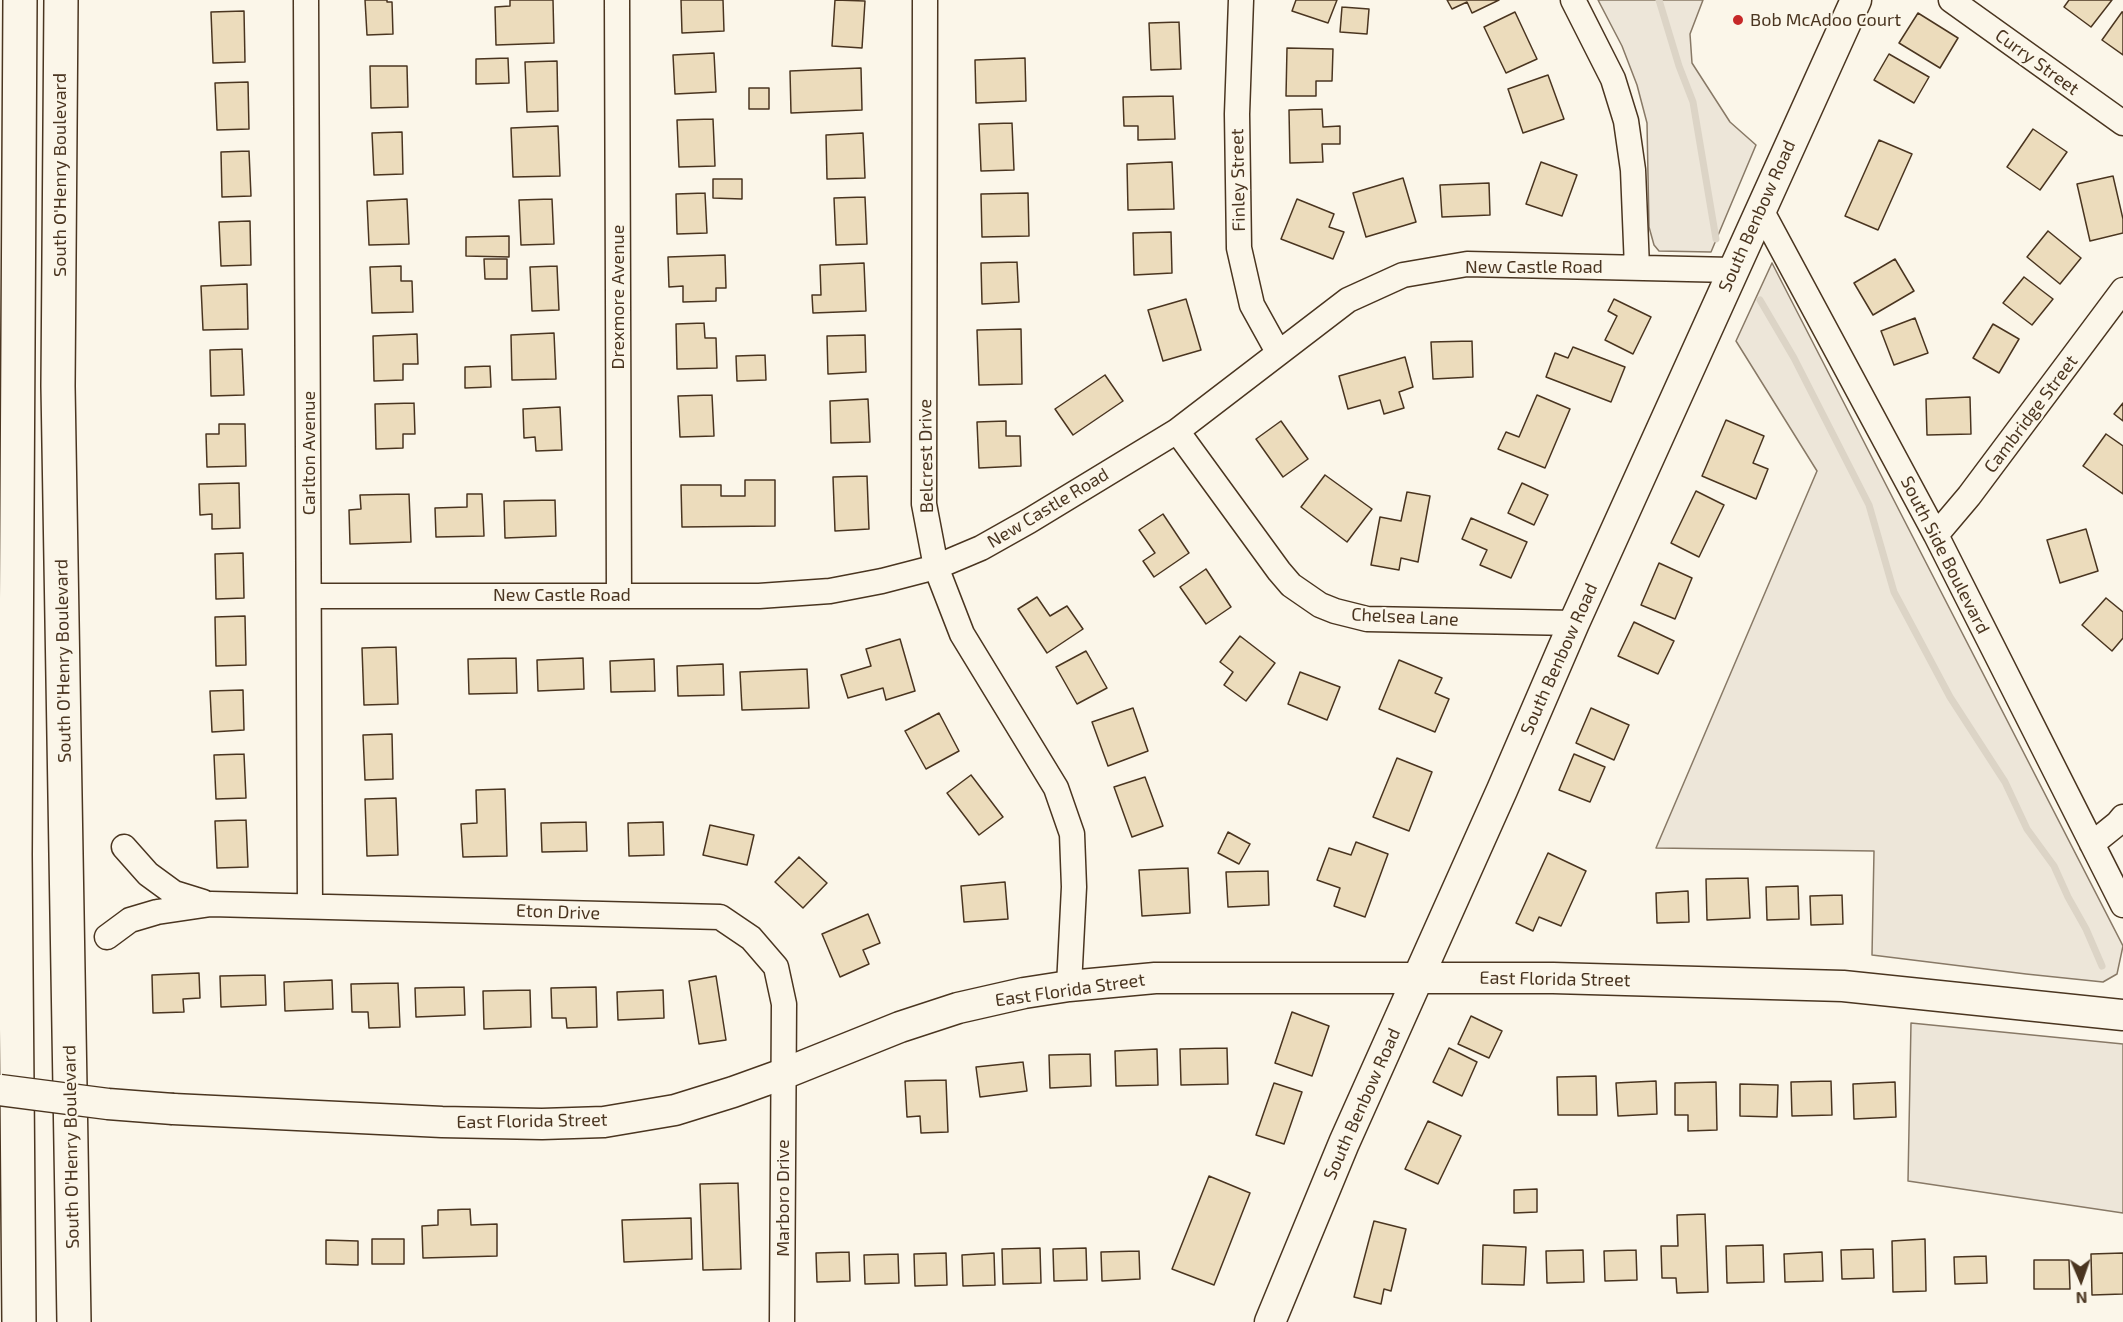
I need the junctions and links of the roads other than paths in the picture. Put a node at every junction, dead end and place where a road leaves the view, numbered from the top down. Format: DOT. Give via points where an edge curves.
graph roads {
  1 [pos="20,0"];
  2 [pos="61,0"];
  3 [pos="306,0"];
  4 [pos="617,0"];
  5 [pos="925,0"];
  6 [pos="1241,0"];
  7 [pos="1573,0"];
  8 [pos="1856,0"];
  9 [pos="1951,0"];
  10 [pos="2123,123"];
  11 [pos="1760,208"];
  12 [pos="19,260"];
  13 [pos="1637,268"];
  14 [pos="1732,270"];
  15 [pos="2123,290"];
  16 [pos="0,335"];
  17 [pos="1278,352"];
  18 [pos="1177,431"];
  19 [pos="0,510"];
  20 [pos="1936,535"];
  21 [pos="936,567"];
  22 [pos="619,595"];
  23 [pos="310,596"];
  24 [pos="1574,623"];
  25 [pos="16,625"];
  26 [pos="2123,817"];
  27 [pos="2092,844"];
  28 [pos="124,848"];
  29 [pos="211,904"];
  30 [pos="2123,905"];
  31 [pos="310,906"];
  32 [pos="107,937"];
  33 [pos="1417,978"];
  34 [pos="1069,986"];
  35 [pos="2123,1015"];
  36 [pos="783,1074"];
  37 [pos="0,1090"];
  38 [pos="19,1322"];
  39 [pos="74,1322"];
  40 [pos="782,1322"];
  41 [pos="1270,1322"];
  1 -- 12 [label="highway"];
  2 -- 39 [label="highway, South O'Henry Boulevard" via="58,386"];
  3 -- 23 [label="street, Carlton Avenue"];
  4 -- 22 [label="street, Drexmore Avenue"];
  5 -- 21 [label="street, Belcrest Drive" via="924,504"];
  6 -- 17 [label="street, Finley Street" via="1237,114 1239,248 1252,305"];
  7 -- 13 [label="street" via="1613,79 1626,121 1633,170"];
  8 -- 11 [label="main road, South Benbow Road"];
  9 -- 10 [label="street, Curry Street"];
  11 -- 14 [label="main road, South Benbow Road"];
  11 -- 20 [label="street, South Side Boulevard"];
  12 -- 16 [label="highway" via="8,316"];
  12 -- 25 [label="highway"];
  13 -- 14 [label="street, New Castle Road"];
  13 -- 17 [label="street, New Castle Road" via="1467,264 1403,275 1348,300"];
  14 -- 24 [label="main road, South Benbow Road"];
  15 -- 20 [label="street, Cambridge Street"];
  17 -- 18 [label="street, New Castle Road"];
  18 -- 21 [label="street, New Castle Road" via="981,548"];
  18 -- 24 [label="street, Chelsea Lane" via="1279,571 1291,585 1320,605 1367,618"];
  19 -- 25 [label="highway"];
  20 -- 27 [label="street, South Side Boulevard"];
  21 -- 22 [label="street, New Castle Road" via="830,591 759,596"];
  21 -- 34 [label="street, Belcrest Drive" via="962,634 1056,788 1072,834 1074,887"];
  22 -- 23 [label="street, New Castle Road"];
  23 -- 31 [label="street, Carlton Avenue"];
  24 -- 33 [label="main road, South Benbow Road"];
  25 -- 38 [label="highway"];
  26 -- 27 [label="street"];
  27 -- 30 [label="street, South Side Boulevard"];
  28 -- 29 [label="street, Eton Drive" via="148,874 174,893"];
  29 -- 31 [label="street, Eton Drive"];
  29 -- 32 [label="street, Eton Drive" via="130,920"];
  31 -- 36 [label="street, Eton Drive" via="720,917 751,938 776,967 784,1004"];
  33 -- 34 [label="main road, East Florida Street" via="1155,978"];
  33 -- 35 [label="main road, East Florida Street" via="1843,986"];
  33 -- 41 [label="main road, South Benbow Road"];
  34 -- 36 [label="main road, East Florida Street" via="958,1008"];
  36 -- 37 [label="main road, East Florida Street, bridge" via="675,1110 604,1122 542,1124 172,1109"];
  36 -- 40 [label="street, Marboro Drive"];
}
